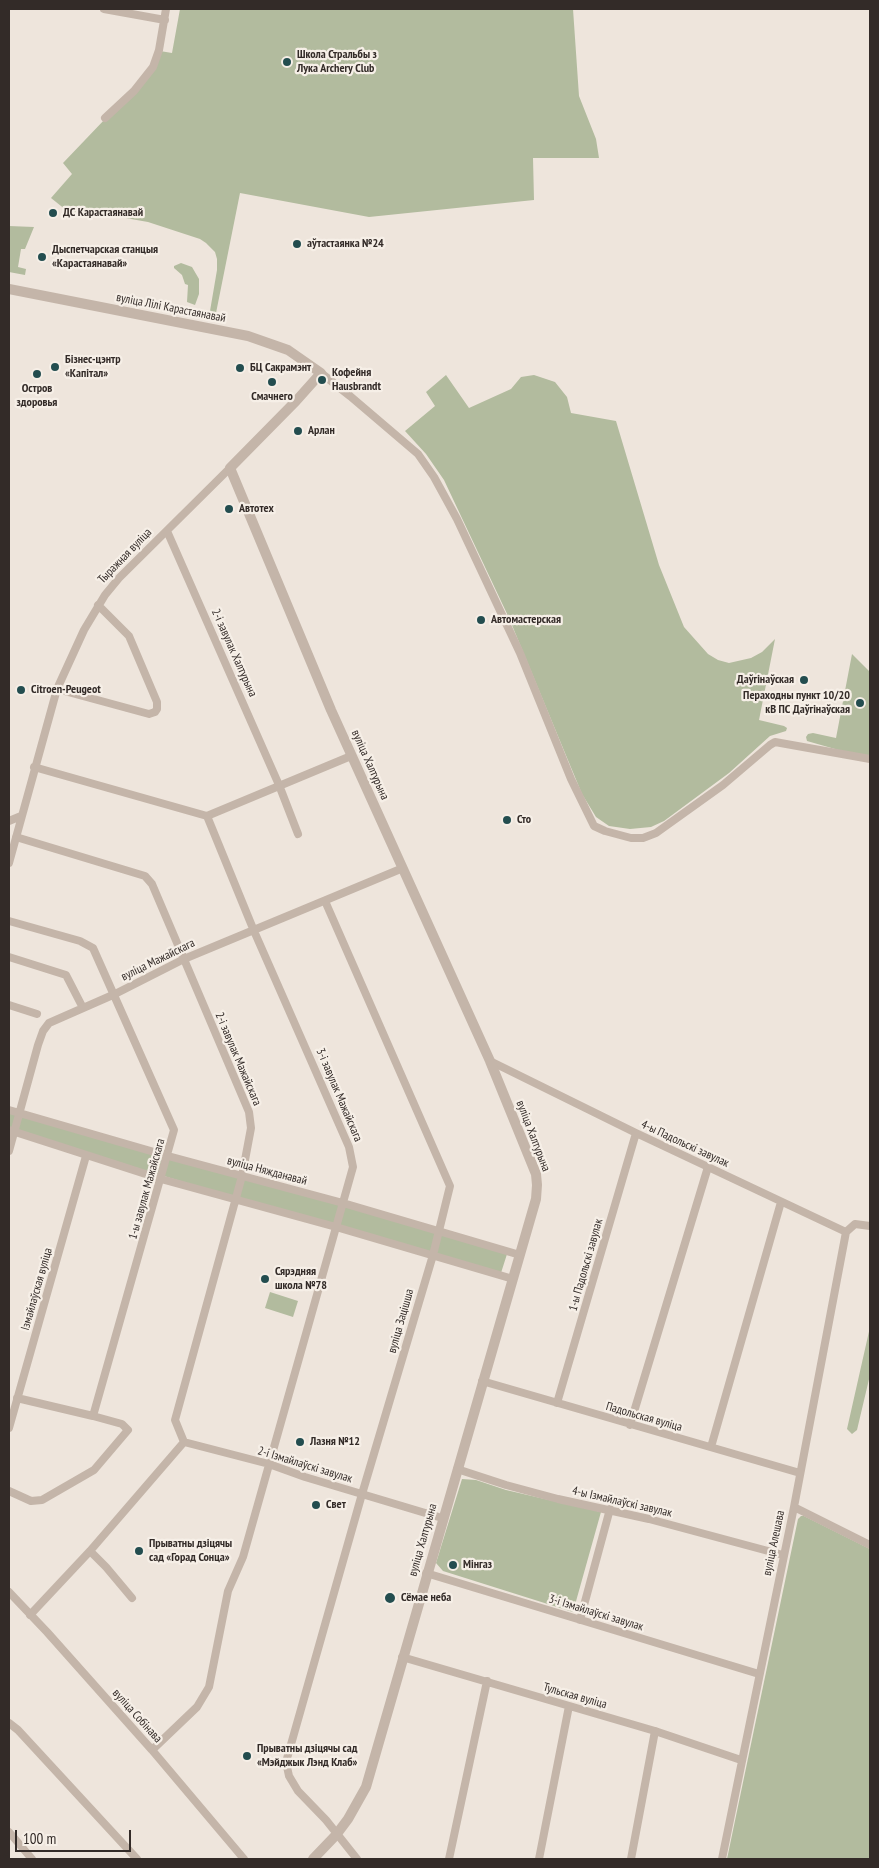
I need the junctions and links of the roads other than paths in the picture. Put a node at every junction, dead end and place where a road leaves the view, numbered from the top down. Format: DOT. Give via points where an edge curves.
graph roads {
  1 [pos="104,9"];
  2 [pos="166,9"];
  3 [pos="165,20"];
  4 [pos="105,118"];
  5 [pos="9,290"];
  6 [pos="321,373"];
  7 [pos="230,468"];
  8 [pos="167,531"];
  9 [pos="98,605"];
  10 [pos="57,688"];
  11 [pos="351,756"];
  12 [pos="870,759"];
  13 [pos="34,766"];
  14 [pos="279,785"];
  15 [pos="21,816"];
  16 [pos="207,816"];
  17 [pos="9,821"];
  18 [pos="298,834"];
  19 [pos="16,837"];
  20 [pos="9,863"];
  21 [pos="403,868"];
  22 [pos="325,900"];
  23 [pos="9,920"];
  24 [pos="254,931"];
  25 [pos="9,957"];
  26 [pos="184,958"];
  27 [pos="115,994"];
  28 [pos="9,1005"];
  29 [pos="83,1008"];
  30 [pos="37,1014"];
  31 [pos="490,1061"];
  32 [pos="9,1110"];
  33 [pos="20,1112"];
  34 [pos="12,1131"];
  35 [pos="636,1133"];
  36 [pos="9,1151"];
  37 [pos="86,1156"];
  38 [pos="168,1156"];
  39 [pos="708,1167"];
  40 [pos="242,1176"];
  41 [pos="162,1179"];
  42 [pos="236,1200"];
  43 [pos="781,1202"];
  44 [pos="343,1203"];
  45 [pos="870,1226"];
  46 [pos="336,1227"];
  47 [pos="440,1231"];
  48 [pos="846,1232"];
  49 [pos="520,1254"];
  50 [pos="433,1255"];
  51 [pos="513,1279"];
  52 [pos="482,1381"];
  53 [pos="17,1398"];
  54 [pos="557,1403"];
  55 [pos="93,1416"];
  56 [pos="630,1426"];
  57 [pos="9,1428"];
  58 [pos="184,1442"];
  59 [pos="712,1448"];
  60 [pos="268,1464"];
  61 [pos="457,1469"];
  62 [pos="800,1474"];
  63 [pos="9,1491"];
  64 [pos="362,1494"];
  65 [pos="794,1507"];
  66 [pos="610,1509"];
  67 [pos="442,1518"];
  68 [pos="870,1545"];
  69 [pos="90,1551"];
  70 [pos="783,1555"];
  71 [pos="426,1573"];
  72 [pos="9,1592"];
  73 [pos="132,1598"];
  74 [pos="30,1615"];
  75 [pos="580,1620"];
  76 [pos="402,1657"];
  77 [pos="759,1674"];
  78 [pos="487,1681"];
  79 [pos="570,1706"];
  80 [pos="9,1723"];
  81 [pos="656,1731"];
  82 [pos="152,1750"];
  83 [pos="741,1760"];
  84 [pos="9,1832"];
  85 [pos="336,1835"];
  86 [pos="32,1859"];
  87 [pos="137,1859"];
  88 [pos="244,1859"];
  89 [pos="313,1859"];
  90 [pos="357,1859"];
  91 [pos="449,1859"];
  92 [pos="539,1859"];
  93 [pos="631,1859"];
  94 [pos="722,1859"];
  1 -- 3 [label="street"];
  2 -- 3 [label="street"];
  3 -- 4 [label="street" via="158,54 147,77"];
  5 -- 6 [label="street, вуліца Лілі Карастаянавай" via="253,337 288,350"];
  6 -- 7 [label="street, Тыражная вуліца"];
  6 -- 12 [label="street" via="418,454 434,477 512,635 571,779 594,826 631,838 644,838 656,833 775,742"];
  7 -- 8 [label="street, Тыражная вуліца"];
  7 -- 11 [label="street, вуліца Халтурына"];
  8 -- 9 [label="street, Тыражная вуліца" via="119,578"];
  8 -- 14 [label="street, 2-і завулак Халтурына"];
  9 -- 10 [label="street, Тыражная вуліца"];
  9 -- 10 [label="street" via="129,636 157,702 157,709 149,714"];
  10 -- 13 [label="street, Тыражная вуліца"];
  11 -- 14 [label="street"];
  11 -- 21 [label="street, вуліца Халтурына"];
  13 -- 15 [label="street, Тыражная вуліца"];
  13 -- 16 [label="street"];
  14 -- 16 [label="street"];
  14 -- 18 [label="street, 2-і завулак Халтурына"];
  15 -- 17 [label="street"];
  15 -- 19 [label="street, Тыражная вуліца"];
  16 -- 24 [label="street, 3-і завулак Мажайскага"];
  19 -- 20 [label="street, Тыражная вуліца"];
  19 -- 26 [label="street, 2-і завулак Мажайскага" via="145,876 152,884"];
  21 -- 22 [label="street, вуліца Мажайскага"];
  21 -- 31 [label="street, вуліца Халтурына"];
  22 -- 24 [label="street, вуліца Мажайскага"];
  22 -- 47 [label="street, вуліца Зацішша" via="450,1186"];
  23 -- 27 [label="street, 1-ы завулак Мажайскага" via="87,943 94,948"];
  24 -- 26 [label="street, вуліца Мажайскага"];
  24 -- 44 [label="street, 3-і завулак Мажайскага" via="352,1156 353,1167"];
  25 -- 29 [label="street" via="66,975"];
  26 -- 27 [label="street, вуліца Мажайскага"];
  26 -- 40 [label="street, 2-і завулак Мажайскага" via="249,1112 251,1128"];
  27 -- 29 [label="street, вуліца Мажайскага"];
  27 -- 38 [label="street, 1-ы завулак Мажайскага" via="174,1126"];
  28 -- 30 [label="street"];
  29 -- 33 [label="street, вуліца Мажайскага" via="49,1023 43,1031"];
  31 -- 35 [label="street, 4-ы Падольскі завулак"];
  31 -- 49 [label="street, вуліца Халтурына" via="536,1174 536,1198"];
  32 -- 33 [label="street, вуліца Няжданавай"];
  33 -- 34 [label="street, вуліца Мажайскага"];
  33 -- 38 [label="street, вуліца Няжданавай"];
  34 -- 36 [label="street, вуліца Мажайскага"];
  34 -- 37 [label="street"];
  35 -- 39 [label="street, 4-ы Падольскі завулак"];
  35 -- 54 [label="street, 1-ы Падольскі завулак"];
  37 -- 41 [label="street"];
  37 -- 53 [label="street, Ізмайлаўская вуліца"];
  38 -- 40 [label="street, вуліца Няжданавай"];
  38 -- 41 [label="street, 1-ы завулак Мажайскага"];
  39 -- 43 [label="street, 4-ы Падольскі завулак"];
  39 -- 56 [label="street"];
  40 -- 42 [label="street, 2-і завулак Мажайскага"];
  40 -- 44 [label="street, вуліца Няжданавай"];
  41 -- 42 [label="street"];
  41 -- 55 [label="street, 1-ы завулак Мажайскага"];
  42 -- 46 [label="street"];
  42 -- 58 [label="street, 2-і завулак Мажайскага" via="175,1420"];
  43 -- 48 [label="street, 4-ы Падольскі завулак"];
  43 -- 59 [label="street"];
  44 -- 46 [label="street, 3-і завулак Мажайскага"];
  44 -- 47 [label="street, вуліца Няжданавай"];
  45 -- 48 [label="street" via="855,1224"];
  46 -- 50 [label="street"];
  46 -- 60 [label="street, 3-і завулак Мажайскага"];
  47 -- 49 [label="street, вуліца Няжданавай"];
  47 -- 50 [label="street, вуліца Зацішша"];
  48 -- 62 [label="street, вуліца Алешава"];
  49 -- 51 [label="street, вуліца Халтурына"];
  50 -- 51 [label="street"];
  50 -- 64 [label="street, вуліца Зацішша"];
  51 -- 52 [label="street, вуліца Халтурына"];
  52 -- 54 [label="street, Падольская вуліца"];
  52 -- 61 [label="street, вуліца Халтурына"];
  53 -- 55 [label="street"];
  53 -- 57 [label="street, Ізмайлаўская вуліца"];
  54 -- 56 [label="street, Падольская вуліца"];
  55 -- 63 [label="street" via="122,1424 128,1430 94,1470 42,1500 31,1501"];
  56 -- 59 [label="street, Падольская вуліца"];
  58 -- 60 [label="street, 2-і Ізмайлаўскі завулак"];
  58 -- 69 [label="street"];
  59 -- 62 [label="street, Падольская вуліца"];
  60 -- 64 [label="street, 2-і Ізмайлаўскі завулак"];
  60 -- 82 [label="street, 3-і завулак Мажайскага" via="243,1557 228,1591 209,1687 197,1707"];
  61 -- 66 [label="street, 4-ы Ізмайлаўскі завулак" via="549,1497"];
  61 -- 67 [label="street, вуліца Халтурына"];
  62 -- 65 [label="street, вуліца Алешава"];
  64 -- 67 [label="street, 2-і Ізмайлаўскі завулак"];
  64 -- 85 [label="street, вуліца Зацішша" via="286,1762 289,1776 298,1791"];
  65 -- 68 [label="street"];
  65 -- 70 [label="street, вуліца Алешава"];
  66 -- 70 [label="street, 4-ы Ізмайлаўскі завулак"];
  66 -- 75 [label="street"];
  67 -- 71 [label="street, вуліца Халтурына"];
  69 -- 73 [label="street"];
  69 -- 74 [label="street"];
  70 -- 77 [label="street, вуліца Алешава"];
  71 -- 75 [label="street, 3-і Ізмайлаўскі завулак"];
  71 -- 76 [label="street, вуліца Халтурына"];
  72 -- 74 [label="street, вуліца Собінава"];
  74 -- 82 [label="street, вуліца Собінава"];
  75 -- 77 [label="street, 3-і Ізмайлаўскі завулак"];
  76 -- 78 [label="street, Тульская вуліца"];
  76 -- 85 [label="street, вуліца Халтурына" via="366,1787"];
  77 -- 83 [label="street, вуліца Алешава"];
  78 -- 79 [label="street, Тульская вуліца"];
  78 -- 91 [label="street"];
  79 -- 81 [label="street, Тульская вуліца"];
  79 -- 92 [label="street"];
  80 -- 87 [label="street"];
  81 -- 83 [label="street, Тульская вуліца"];
  81 -- 93 [label="street"];
  82 -- 88 [label="street, вуліца Собінава"];
  83 -- 94 [label="street, вуліца Алешава"];
  84 -- 86 [label="street"];
  85 -- 89 [label="street, вуліца Халтурына"];
  85 -- 90 [label="street"];
}
